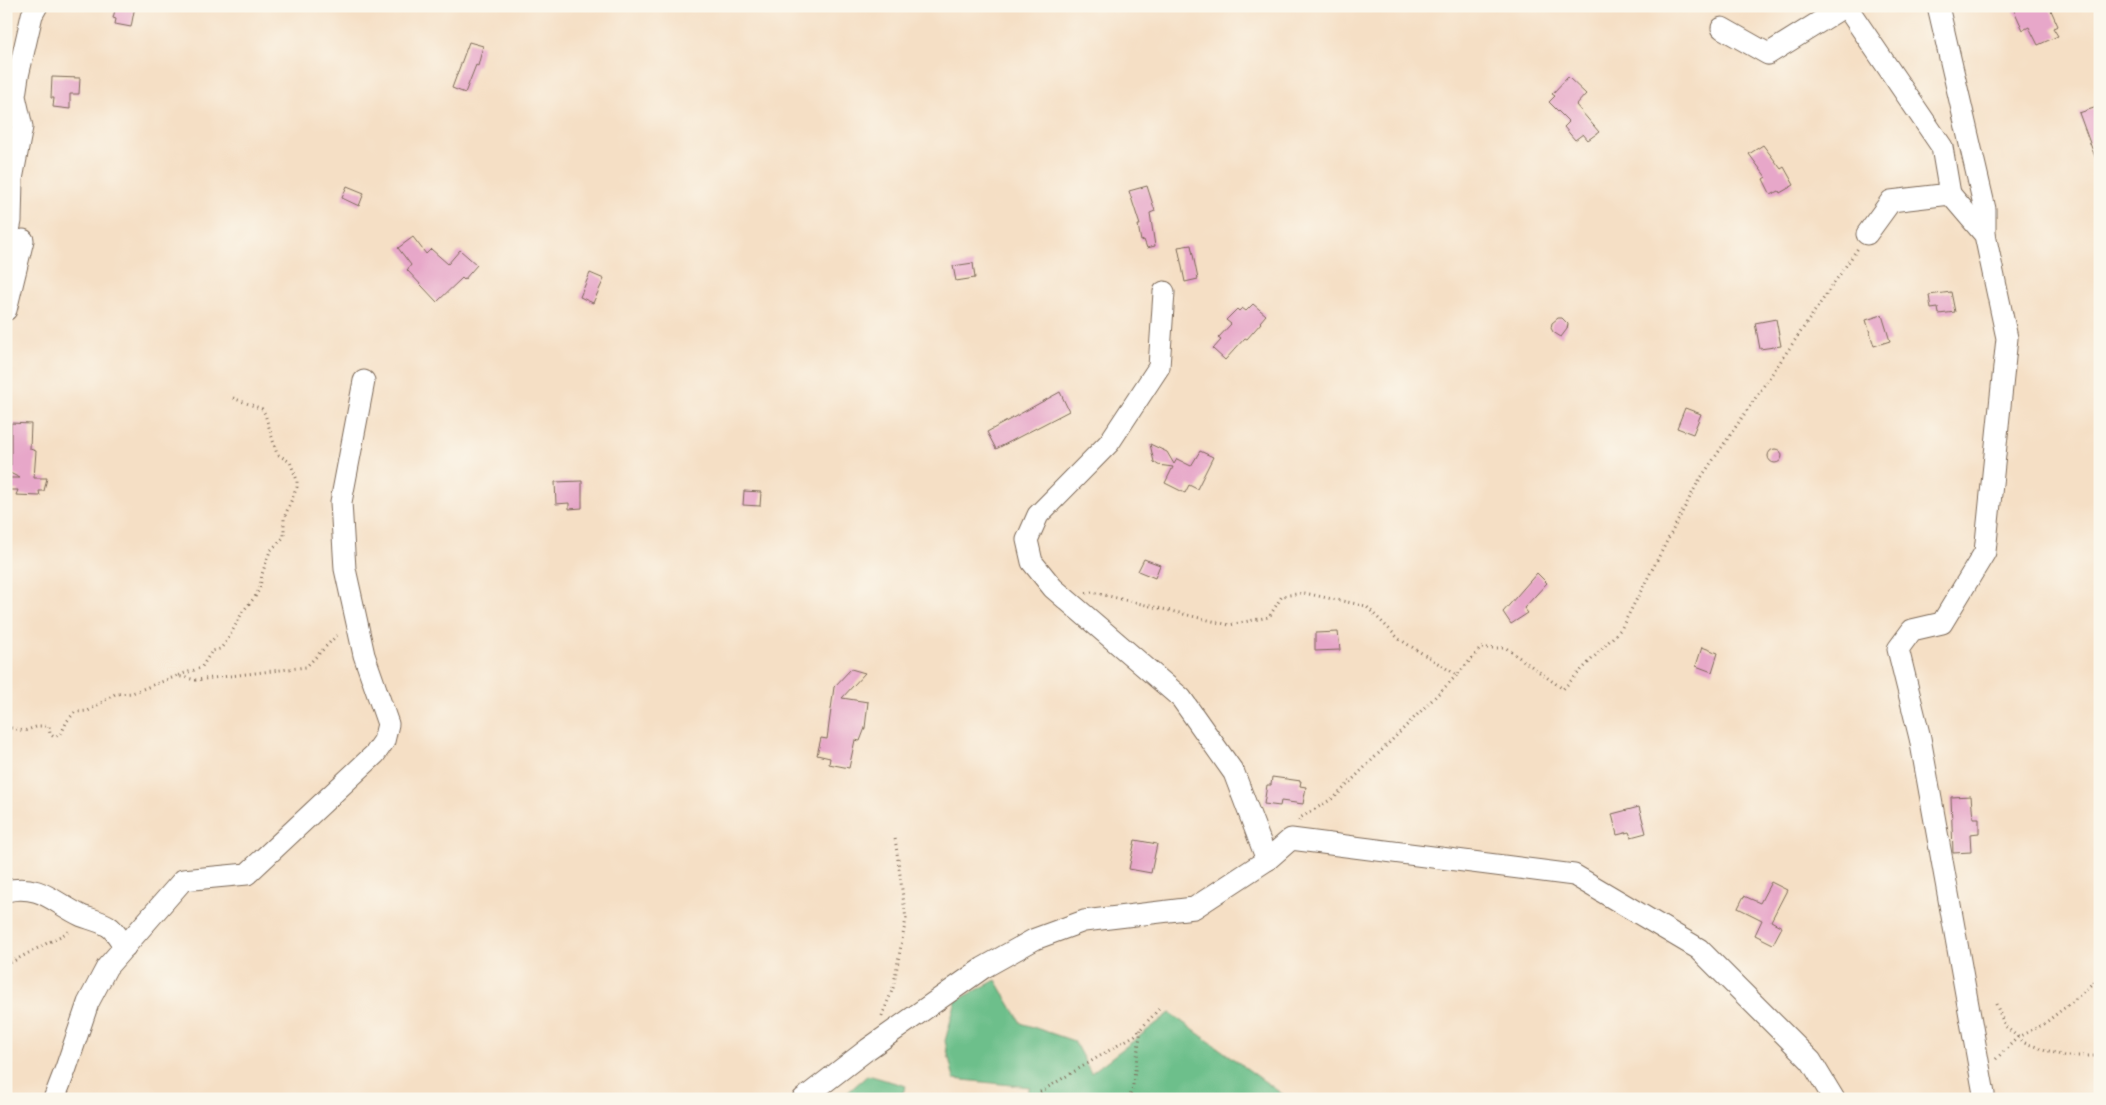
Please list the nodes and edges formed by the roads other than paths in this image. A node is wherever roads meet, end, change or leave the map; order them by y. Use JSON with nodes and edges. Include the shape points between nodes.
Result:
{"nodes":[{"id":1,"x":37,"y":6,"type":"edge"},
{"id":2,"x":1846,"y":6,"type":"edge"},
{"id":3,"x":1938,"y":6,"type":"edge"},
{"id":4,"x":1722,"y":28,"type":"dead end"},
{"id":5,"x":1950,"y":194,"type":"junction"},
{"id":6,"x":1867,"y":234,"type":"road end"},
{"id":7,"x":1985,"y":235,"type":"junction"},
{"id":8,"x":15,"y":243,"type":"edge"},
{"id":9,"x":1164,"y":292,"type":"dead end"},
{"id":10,"x":6,"y":310,"type":"edge"},
{"id":11,"x":364,"y":380,"type":"dead end"},
{"id":12,"x":1266,"y":860,"type":"junction"},
{"id":13,"x":6,"y":891,"type":"edge"},
{"id":14,"x":125,"y":947,"type":"junction"},
{"id":15,"x":54,"y":1099,"type":"edge"},
{"id":16,"x":803,"y":1099,"type":"edge"},
{"id":17,"x":1834,"y":1099,"type":"edge"},
{"id":18,"x":1981,"y":1099,"type":"edge"}],
"edges":[{"from":1,"to":8,"type":"street","via":[[32,15],[15,96],[22,127],[12,179],[11,221]]},
{"from":2,"to":4,"type":"street","via":[[1768,54]]},
{"from":2,"to":5,"type":"street","via":[[1942,147]]},
{"from":3,"to":7,"type":"street","via":[[1985,209]]},
{"from":5,"to":6,"type":"street","via":[[1891,201]]},
{"from":5,"to":7,"type":"street"},
{"from":7,"to":18,"type":"street","via":[[2007,338],[1986,552],[1942,623],[1912,630],[1898,649],[1920,738],[1984,1094]]},
{"from":8,"to":10,"type":"street"},
{"from":9,"to":12,"type":"street","via":[[1159,367],[1109,442],[1038,515],[1027,540],[1032,562],[1053,588],[1181,698],[1234,773]]},
{"from":11,"to":14,"type":"street","via":[[340,502],[345,569],[364,655],[388,724],[384,741],[375,754],[247,874],[183,880]]},
{"from":12,"to":16,"type":"street","via":[[1194,908],[1084,921],[1034,939],[983,968]]},
{"from":12,"to":17,"type":"street","via":[[1292,840],[1574,875],[1699,949],[1811,1061]]},
{"from":13,"to":14,"type":"street","via":[[22,888],[49,896],[67,908],[109,926]]},
{"from":14,"to":15,"type":"street","via":[[107,967],[88,1003]]}]}
